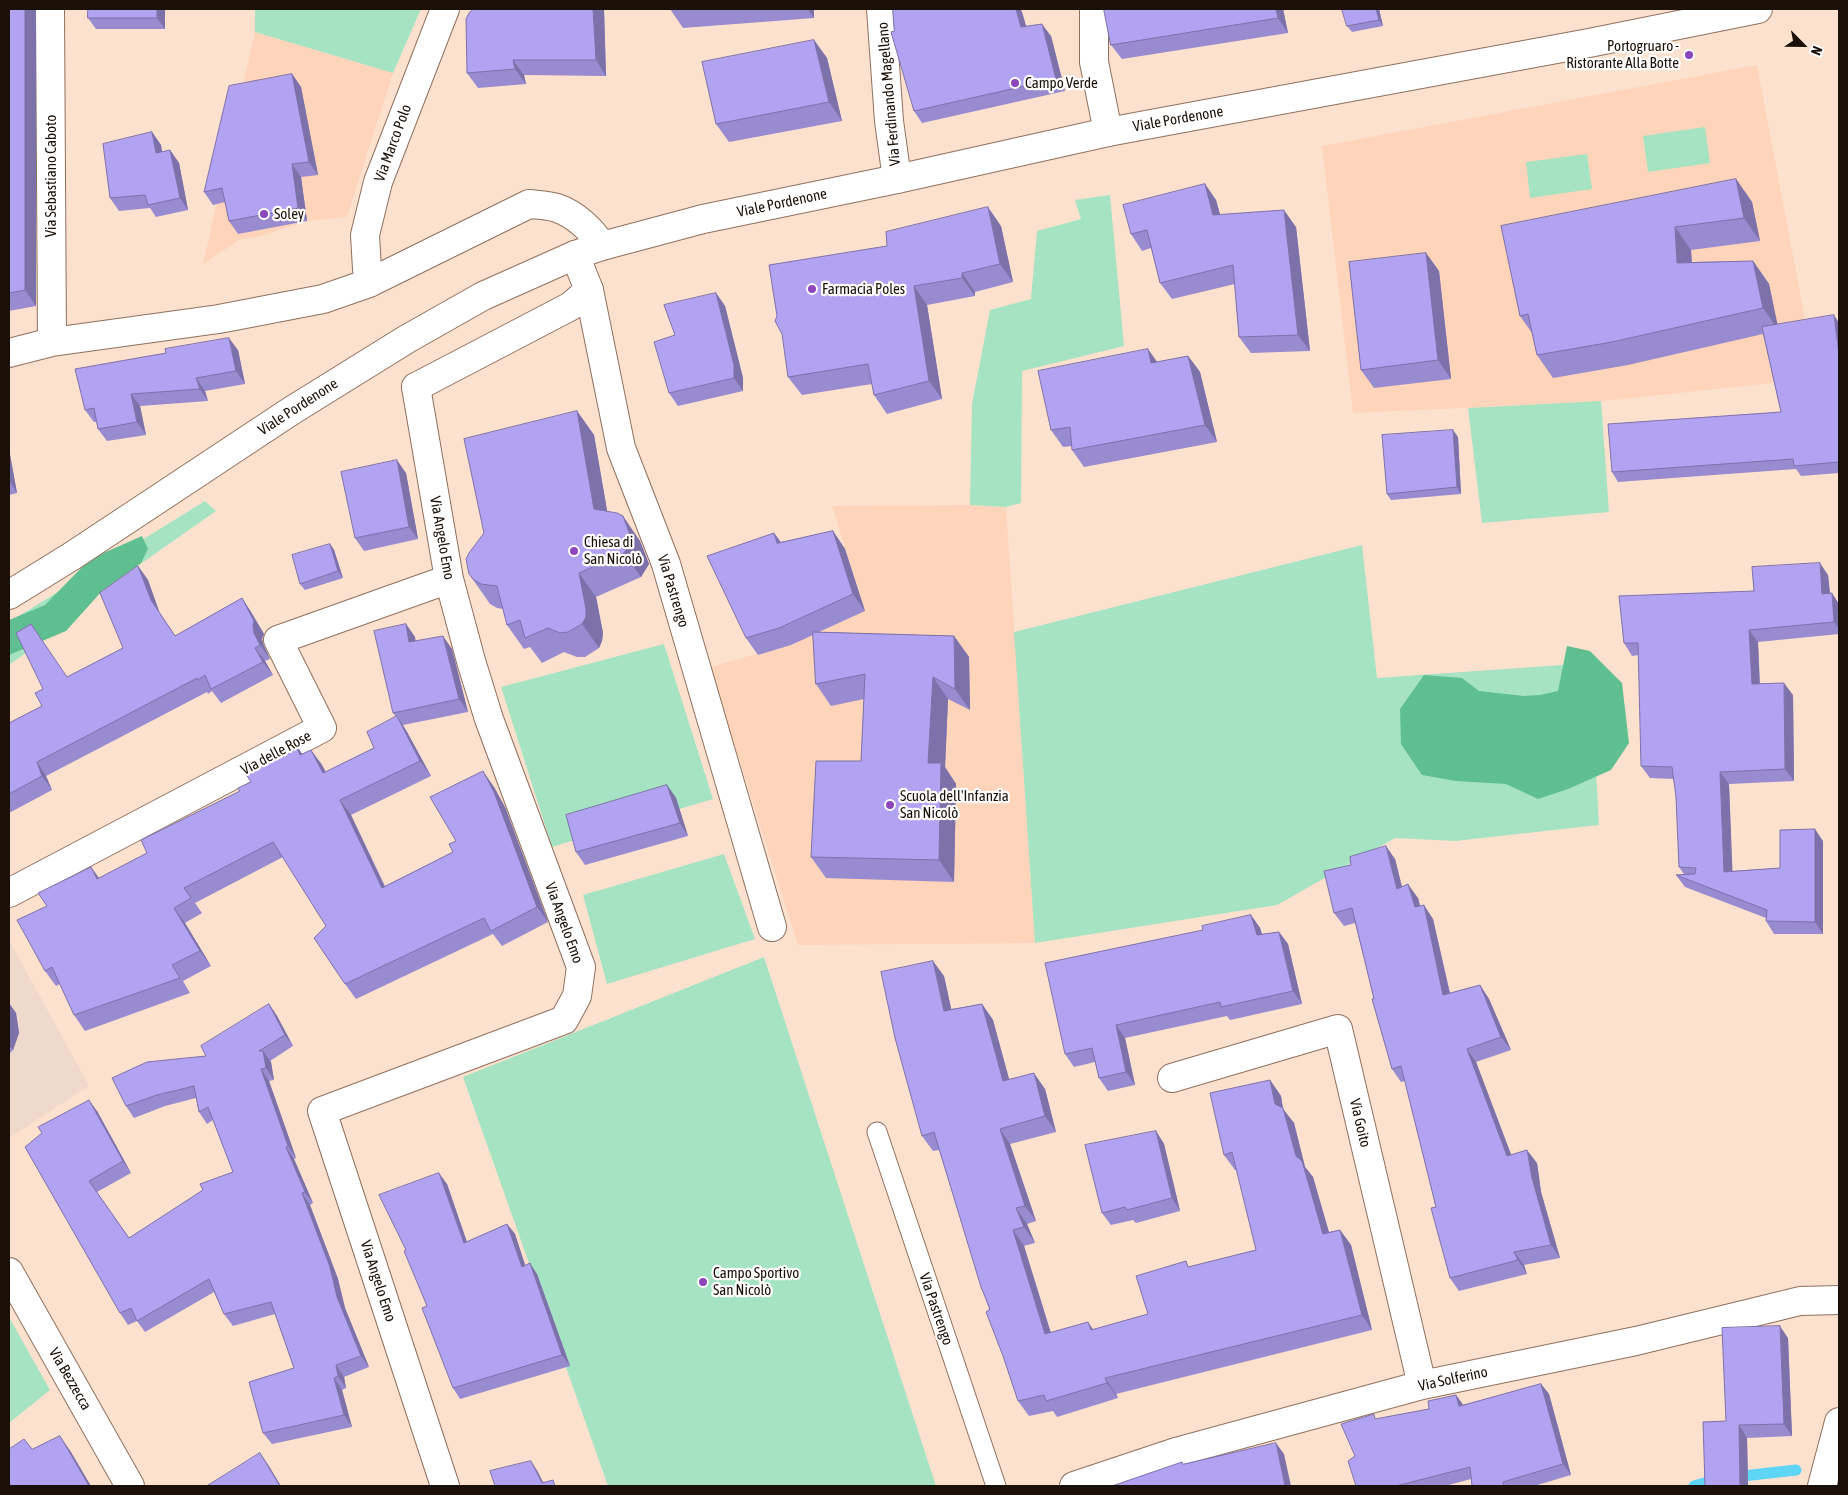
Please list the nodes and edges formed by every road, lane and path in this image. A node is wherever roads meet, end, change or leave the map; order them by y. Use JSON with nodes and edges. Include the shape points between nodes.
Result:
{"nodes":[{"id":1,"x":50,"y":9,"type":"edge"},
{"id":2,"x":445,"y":9,"type":"edge"},
{"id":3,"x":881,"y":9,"type":"edge"},
{"id":4,"x":1094,"y":9,"type":"edge"},
{"id":5,"x":1740,"y":11,"type":"edge"},
{"id":6,"x":1108,"y":132,"type":"junction"},
{"id":7,"x":896,"y":179,"type":"junction"},
{"id":8,"x":602,"y":246,"type":"junction"},
{"id":9,"x":575,"y":256,"type":"junction"},
{"id":10,"x":369,"y":283,"type":"junction"},
{"id":11,"x":589,"y":290,"type":"junction"},
{"id":12,"x":52,"y":342,"type":"junction"},
{"id":13,"x":9,"y":353,"type":"edge"},
{"id":14,"x":448,"y":579,"type":"junction"},
{"id":15,"x":9,"y":595,"type":"edge"},
{"id":16,"x":9,"y":893,"type":"edge"},
{"id":17,"x":772,"y":927,"type":"dead end"},
{"id":18,"x":1172,"y":1078,"type":"dead end"},
{"id":19,"x":877,"y":1132,"type":"dead end"},
{"id":20,"x":9,"y":1272,"type":"edge"},
{"id":21,"x":1839,"y":1300,"type":"edge"},
{"id":22,"x":1422,"y":1385,"type":"junction"},
{"id":23,"x":1839,"y":1422,"type":"edge"},
{"id":24,"x":130,"y":1486,"type":"edge"},
{"id":25,"x":445,"y":1486,"type":"edge"},
{"id":26,"x":996,"y":1486,"type":"edge"},
{"id":27,"x":1074,"y":1486,"type":"edge"},
{"id":28,"x":1822,"y":1486,"type":"edge"}],
"edges":[{"from":1,"to":12,"type":"street","name":"Via Sebastiano Caboto"},
{"from":2,"to":10,"type":"street","name":"Via Marco Polo","via":[[378,182],[365,236]]},
{"from":3,"to":7,"type":"street","name":"Via Ferdinando Magellano"},
{"from":4,"to":6,"type":"street","via":[[1094,62]]},
{"from":5,"to":6,"type":"street","name":"Viale Pordenone","via":[[1589,43]]},
{"from":6,"to":7,"type":"street","name":"Viale Pordenone"},
{"from":7,"to":8,"type":"street","name":"Viale Pordenone","via":[[703,219]]},
{"from":8,"to":9,"type":"street","name":"Viale Pordenone"},
{"from":8,"to":10,"type":"street","via":[[571,214],[556,207],[529,204]]},
{"from":9,"to":11,"type":"street","name":"Via Pastrengo"},
{"from":9,"to":15,"type":"street","name":"Viale Pordenone","via":[[483,296],[407,339]]},
{"from":10,"to":12,"type":"street","via":[[323,299],[219,319]]},
{"from":11,"to":14,"type":"street","name":"Via Angelo Emo","via":[[571,306],[416,387]]},
{"from":11,"to":17,"type":"street","name":"Via Pastrengo","via":[[621,448],[666,564]]},
{"from":12,"to":13,"type":"street"},
{"from":14,"to":16,"type":"street","name":"Via delle Rose","via":[[278,640],[322,728]]},
{"from":14,"to":25,"type":"street","name":"Via Angelo Emo","via":[[489,719],[581,968],[577,996],[564,1020],[322,1111]]},
{"from":18,"to":22,"type":"street","name":"Via Goito","via":[[1338,1029]]},
{"from":19,"to":26,"type":"lane","name":"Via Pastrengo"},
{"from":20,"to":24,"type":"street","name":"Via Bezzecca"},
{"from":21,"to":22,"type":"street","name":"Via Solferino","via":[[1800,1300],[1636,1341]]},
{"from":22,"to":27,"type":"street","name":"Via Solferino","via":[[1176,1452]]},
{"from":23,"to":28,"type":"street"}]}
